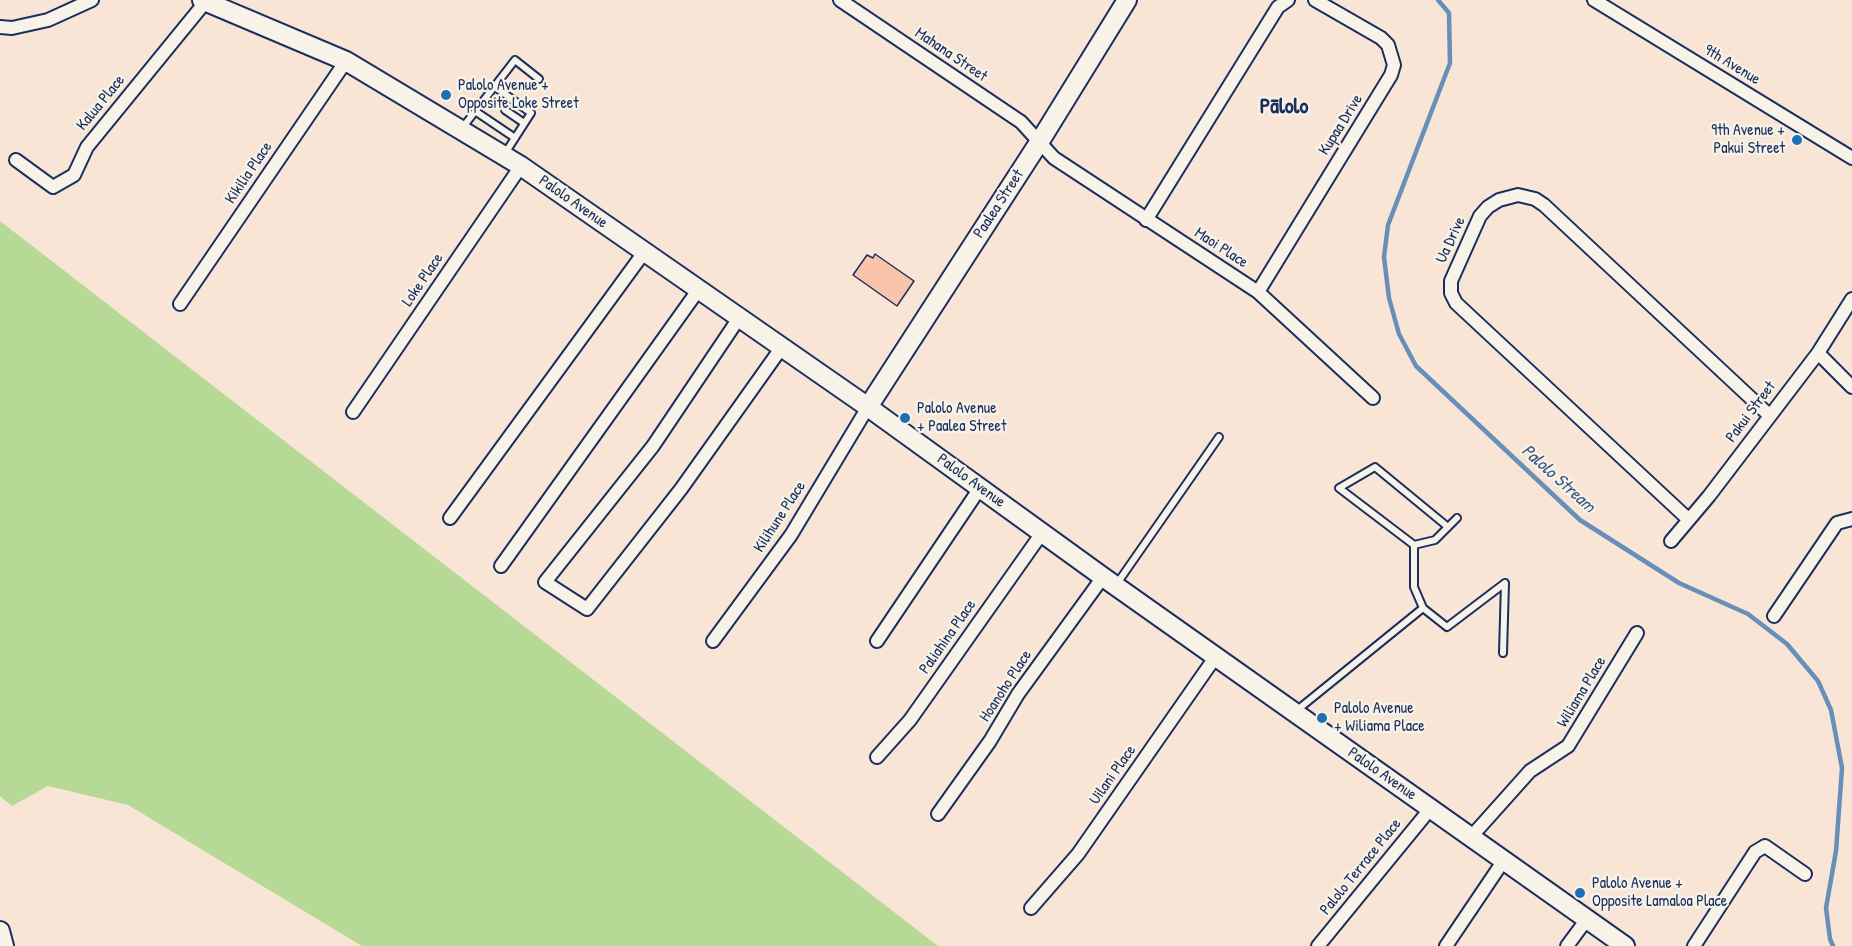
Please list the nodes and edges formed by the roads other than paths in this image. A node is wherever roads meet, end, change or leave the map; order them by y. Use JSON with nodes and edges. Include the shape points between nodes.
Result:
{"nodes":[{"id":1,"x":92,"y":0,"type":"edge"},
{"id":2,"x":205,"y":0,"type":"edge"},
{"id":3,"x":840,"y":0,"type":"edge"},
{"id":4,"x":1127,"y":0,"type":"edge"},
{"id":5,"x":1288,"y":0,"type":"edge"},
{"id":6,"x":1315,"y":0,"type":"edge"},
{"id":7,"x":1594,"y":0,"type":"edge"},
{"id":8,"x":0,"y":27,"type":"edge"},
{"id":9,"x":346,"y":61,"type":"junction"},
{"id":10,"x":539,"y":79,"type":"dead end"},
{"id":11,"x":494,"y":86,"type":"junction"},
{"id":12,"x":505,"y":110,"type":"dead end"},
{"id":13,"x":475,"y":111,"type":"junction"},
{"id":14,"x":524,"y":123,"type":"junction"},
{"id":15,"x":460,"y":129,"type":"junction"},
{"id":16,"x":515,"y":138,"type":"junction"},
{"id":17,"x":1040,"y":141,"type":"junction"},
{"id":18,"x":504,"y":156,"type":"junction"},
{"id":19,"x":1852,"y":158,"type":"edge"},
{"id":20,"x":16,"y":160,"type":"dead end"},
{"id":21,"x":521,"y":166,"type":"junction"},
{"id":22,"x":1146,"y":220,"type":"junction"},
{"id":23,"x":645,"y":251,"type":"junction"},
{"id":24,"x":699,"y":290,"type":"junction"},
{"id":25,"x":1258,"y":292,"type":"junction"},
{"id":26,"x":1852,"y":299,"type":"edge"},
{"id":27,"x":180,"y":304,"type":"dead end"},
{"id":28,"x":739,"y":318,"type":"junction"},
{"id":29,"x":782,"y":347,"type":"junction"},
{"id":30,"x":1818,"y":353,"type":"junction"},
{"id":31,"x":1852,"y":387,"type":"edge"},
{"id":32,"x":1373,"y":398,"type":"dead end"},
{"id":33,"x":868,"y":407,"type":"junction"},
{"id":34,"x":353,"y":412,"type":"dead end"},
{"id":35,"x":1769,"y":415,"type":"junction"},
{"id":36,"x":1219,"y":437,"type":"dead end"},
{"id":37,"x":980,"y":488,"type":"junction"},
{"id":38,"x":450,"y":518,"type":"dead end"},
{"id":39,"x":1457,"y":518,"type":"dead end"},
{"id":40,"x":1688,"y":519,"type":"junction"},
{"id":41,"x":1852,"y":519,"type":"edge"},
{"id":42,"x":1448,"y":527,"type":"junction"},
{"id":43,"x":1042,"y":532,"type":"junction"},
{"id":44,"x":1671,"y":542,"type":"dead end"},
{"id":45,"x":1414,"y":545,"type":"junction"},
{"id":46,"x":501,"y":566,"type":"dead end"},
{"id":47,"x":1109,"y":581,"type":"junction"},
{"id":48,"x":1423,"y":608,"type":"junction"},
{"id":49,"x":1774,"y":616,"type":"dead end"},
{"id":50,"x":1637,"y":633,"type":"dead end"},
{"id":51,"x":713,"y":641,"type":"dead end"},
{"id":52,"x":877,"y":641,"type":"dead end"},
{"id":53,"x":1503,"y":653,"type":"dead end"},
{"id":54,"x":1216,"y":656,"type":"junction"},
{"id":55,"x":1295,"y":712,"type":"junction"},
{"id":56,"x":876,"y":757,"type":"dead end"},
{"id":57,"x":1431,"y":808,"type":"junction"},
{"id":58,"x":938,"y":814,"type":"dead end"},
{"id":59,"x":1471,"y":837,"type":"junction"},
{"id":60,"x":1504,"y":860,"type":"junction"},
{"id":61,"x":1804,"y":874,"type":"dead end"},
{"id":62,"x":1031,"y":908,"type":"dead end"},
{"id":63,"x":1587,"y":919,"type":"junction"},
{"id":64,"x":0,"y":931,"type":"edge"},
{"id":65,"x":4,"y":946,"type":"edge"},
{"id":66,"x":1318,"y":946,"type":"edge"},
{"id":67,"x":1446,"y":946,"type":"edge"},
{"id":68,"x":1567,"y":946,"type":"edge"},
{"id":69,"x":1625,"y":946,"type":"edge"},
{"id":70,"x":1694,"y":946,"type":"edge"}],
"edges":[{"from":1,"to":8,"type":"street","via":[[48,20]]},
{"from":2,"to":9,"type":"street","name":"Palolo Avenue"},
{"from":2,"to":20,"type":"street","name":"Kalua Place","via":[[87,147],[74,174],[53,188]]},
{"from":3,"to":17,"type":"street","name":"Mahana Street","via":[[1021,122]]},
{"from":4,"to":17,"type":"street","name":"Paalea Street"},
{"from":5,"to":22,"type":"street","via":[[1278,7]]},
{"from":6,"to":25,"type":"street","name":"Kupaa Drive","via":[[1381,38],[1393,55],[1394,65]]},
{"from":7,"to":19,"type":"street","name":"9th Avenue"},
{"from":9,"to":15,"type":"street","name":"Palolo Avenue"},
{"from":9,"to":27,"type":"street","name":"Kikilia Place"},
{"from":10,"to":11,"type":"lane","via":[[514,60]]},
{"from":11,"to":13,"type":"lane","via":[[489,99]]},
{"from":11,"to":14,"type":"lane","via":[[531,113]]},
{"from":12,"to":14,"type":"lane"},
{"from":13,"to":15,"type":"lane"},
{"from":13,"to":16,"type":"lane"},
{"from":14,"to":16,"type":"lane"},
{"from":15,"to":18,"type":"street","name":"Palolo Avenue"},
{"from":16,"to":18,"type":"lane"},
{"from":17,"to":22,"type":"street","name":"Maoi Place","via":[[1054,158]]},
{"from":17,"to":33,"type":"street","name":"Paalea Street"},
{"from":18,"to":21,"type":"street","name":"Palolo Avenue"},
{"from":21,"to":23,"type":"street","name":"Palolo Avenue"},
{"from":21,"to":34,"type":"street","name":"Loke Place"},
{"from":22,"to":25,"type":"street","name":"Maoi Place"},
{"from":23,"to":24,"type":"street","name":"Palolo Avenue"},
{"from":23,"to":38,"type":"street"},
{"from":24,"to":28,"type":"street","name":"Palolo Avenue"},
{"from":24,"to":46,"type":"street"},
{"from":25,"to":32,"type":"street","name":"Maoi Place"},
{"from":26,"to":30,"type":"street","name":"Pakui Street"},
{"from":28,"to":29,"type":"street","name":"Palolo Avenue"},
{"from":28,"to":29,"type":"street","via":[[653,446],[545,582],[587,609],[681,489]]},
{"from":29,"to":33,"type":"street","name":"Palolo Avenue"},
{"from":30,"to":31,"type":"street"},
{"from":30,"to":35,"type":"street","name":"Pakui Street"},
{"from":33,"to":37,"type":"street","name":"Palolo Avenue"},
{"from":33,"to":51,"type":"street","name":"Kilihune Place","via":[[791,535]]},
{"from":35,"to":40,"type":"street","name":"Pakui Street"},
{"from":35,"to":40,"type":"street","name":"Ua Drive","via":[[1545,205],[1518,195],[1499,200],[1480,216],[1451,281],[1456,303]]},
{"from":36,"to":47,"type":"lane"},
{"from":37,"to":43,"type":"street","name":"Palolo Avenue"},
{"from":37,"to":52,"type":"street"},
{"from":39,"to":42,"type":"lane"},
{"from":40,"to":44,"type":"street","name":"Pakui Street"},
{"from":41,"to":49,"type":"street","via":[[1837,524]]},
{"from":42,"to":45,"type":"lane","via":[[1435,540]]},
{"from":42,"to":45,"type":"lane","via":[[1375,467],[1339,488]]},
{"from":43,"to":47,"type":"street","name":"Palolo Avenue"},
{"from":43,"to":56,"type":"street","name":"Paliahina Place","via":[[910,720]]},
{"from":45,"to":48,"type":"lane","via":[[1414,587]]},
{"from":47,"to":54,"type":"street","name":"Palolo Avenue"},
{"from":47,"to":58,"type":"street","name":"Hoanoho Place","via":[[1018,694]]},
{"from":48,"to":53,"type":"lane","via":[[1447,627],[1504,584]]},
{"from":48,"to":55,"type":"lane"},
{"from":50,"to":59,"type":"street","name":"Wiliama Place","via":[[1568,746],[1530,771]]},
{"from":54,"to":55,"type":"street","name":"Palolo Avenue"},
{"from":54,"to":62,"type":"street","name":"Uilani Place","via":[[1078,854]]},
{"from":55,"to":57,"type":"street","name":"Palolo Avenue"},
{"from":57,"to":59,"type":"street","name":"Palolo Avenue"},
{"from":57,"to":66,"type":"street","name":"Palolo Terrace Place"},
{"from":59,"to":60,"type":"street","name":"Palolo Avenue"},
{"from":60,"to":63,"type":"street","name":"Palolo Avenue"},
{"from":60,"to":67,"type":"street"},
{"from":61,"to":70,"type":"street","via":[[1765,846],[1755,852]]},
{"from":63,"to":68,"type":"street"},
{"from":63,"to":69,"type":"street","name":"Palolo Avenue"},
{"from":64,"to":65,"type":"street"}]}
